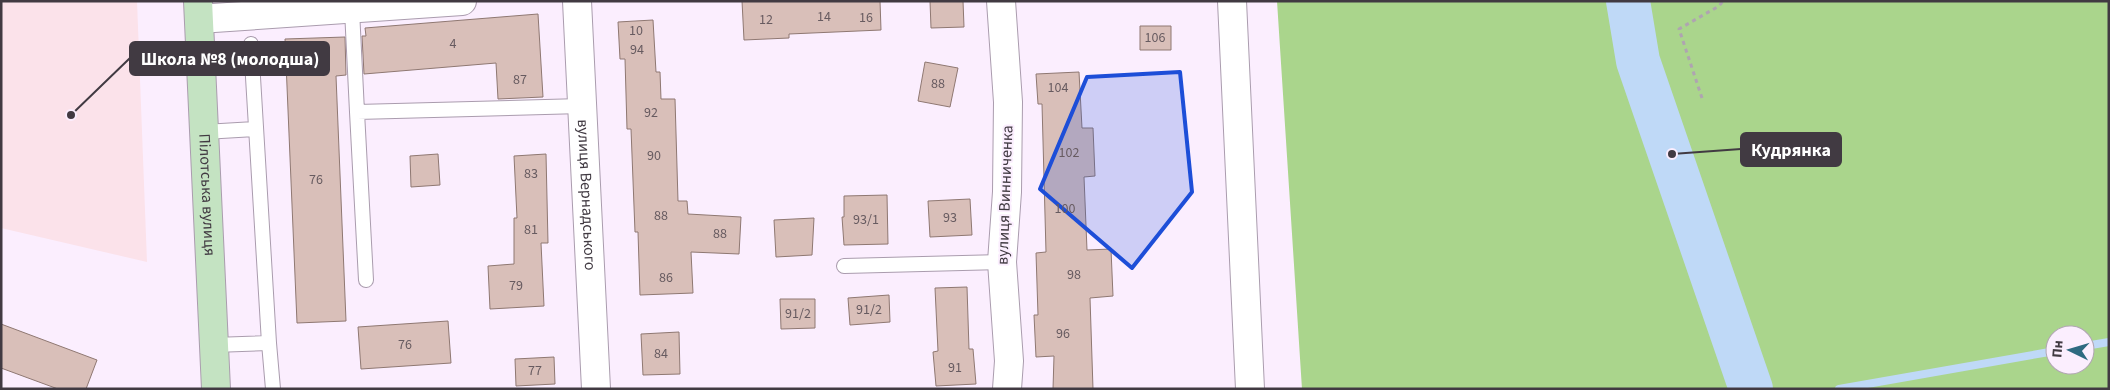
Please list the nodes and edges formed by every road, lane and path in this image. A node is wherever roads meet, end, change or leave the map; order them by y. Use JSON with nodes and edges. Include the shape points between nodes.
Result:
{"nodes":[{"id":1,"x":462,"y":1,"type":"edge"},
{"id":2,"x":577,"y":1,"type":"edge"},
{"id":3,"x":1001,"y":1,"type":"edge"},
{"id":4,"x":1232,"y":1,"type":"edge"},
{"id":5,"x":1723,"y":1,"type":"edge"},
{"id":6,"x":199,"y":10,"type":"edge"},
{"id":7,"x":352,"y":10,"type":"junction"},
{"id":8,"x":251,"y":44,"type":"dead end"},
{"id":9,"x":1702,"y":98,"type":"dead end"},
{"id":10,"x":582,"y":106,"type":"junction"},
{"id":11,"x":357,"y":112,"type":"junction"},
{"id":12,"x":255,"y":130,"type":"junction"},
{"id":13,"x":204,"y":132,"type":"junction"},
{"id":14,"x":1002,"y":262,"type":"junction"},
{"id":15,"x":844,"y":266,"type":"dead end"},
{"id":16,"x":366,"y":280,"type":"dead end"},
{"id":17,"x":269,"y":343,"type":"junction"},
{"id":18,"x":214,"y":345,"type":"junction"},
{"id":19,"x":216,"y":389,"type":"edge"},
{"id":20,"x":273,"y":389,"type":"edge"},
{"id":21,"x":596,"y":389,"type":"edge"},
{"id":22,"x":1007,"y":389,"type":"edge"},
{"id":23,"x":1250,"y":389,"type":"edge"}],
"edges":[{"from":1,"to":7,"type":"street"},
{"from":2,"to":10,"type":"street","name":"вулиця Вернадського"},
{"from":3,"to":14,"type":"street","name":"вулиця Винниченка","via":[[1008,102]]},
{"from":4,"to":23,"type":"street"},
{"from":5,"to":9,"type":"path","via":[[1679,29]]},
{"from":6,"to":7,"type":"street"},
{"from":6,"to":13,"type":"street","name":"Пілотська вулиця"},
{"from":7,"to":11,"type":"lane"},
{"from":8,"to":12,"type":"lane"},
{"from":10,"to":11,"type":"lane"},
{"from":10,"to":21,"type":"street","name":"вулиця Вернадського"},
{"from":11,"to":16,"type":"lane"},
{"from":12,"to":13,"type":"lane"},
{"from":12,"to":17,"type":"lane"},
{"from":13,"to":18,"type":"street","name":"Пілотська вулиця"},
{"from":14,"to":15,"type":"lane"},
{"from":14,"to":22,"type":"street","name":"вулиця Винниченка","via":[[1009,361]]},
{"from":17,"to":18,"type":"lane"},
{"from":17,"to":20,"type":"lane"},
{"from":18,"to":19,"type":"street","name":"Пілотська вулиця"}]}
